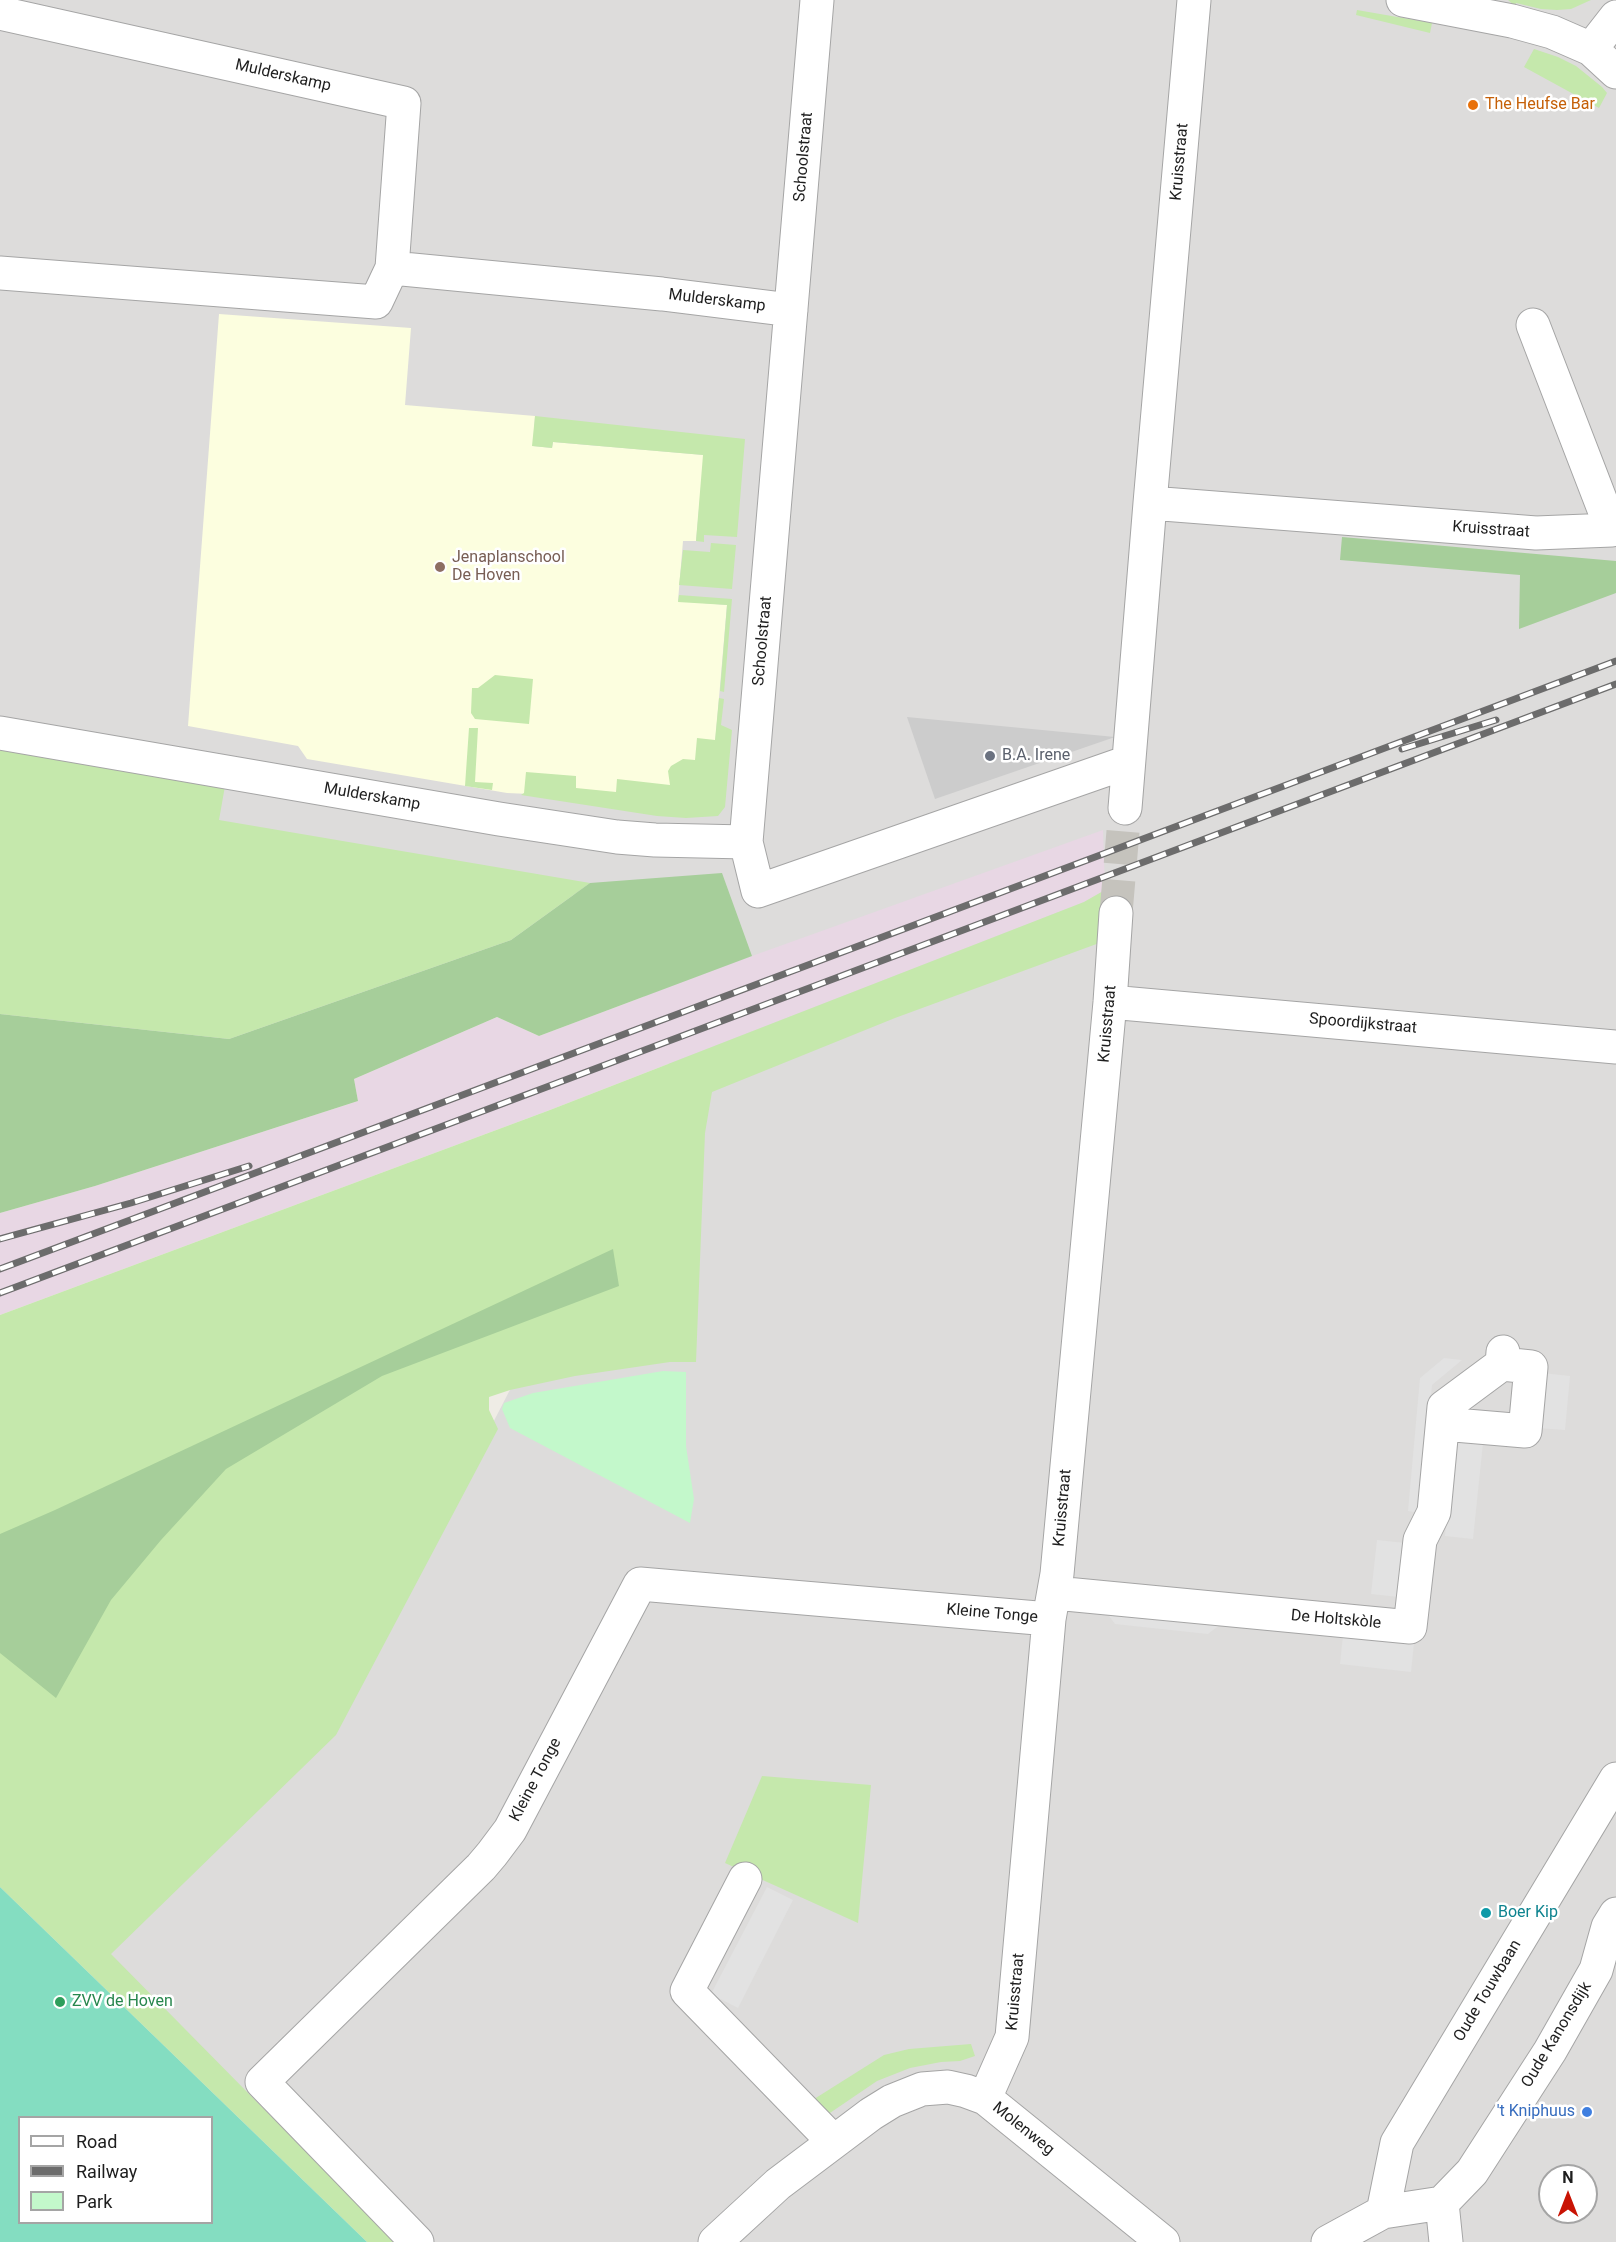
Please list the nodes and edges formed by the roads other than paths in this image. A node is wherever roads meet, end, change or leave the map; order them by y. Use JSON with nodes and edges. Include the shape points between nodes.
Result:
{"nodes":[{"id":1,"x":817,"y":0,"type":"edge"},
{"id":2,"x":1194,"y":0,"type":"edge"},
{"id":3,"x":1403,"y":0,"type":"edge"},
{"id":4,"x":0,"y":13,"type":"edge"},
{"id":5,"x":1616,"y":17,"type":"edge"},
{"id":6,"x":1591,"y":49,"type":"junction"},
{"id":7,"x":1616,"y":72,"type":"edge"},
{"id":8,"x":392,"y":268,"type":"junction"},
{"id":9,"x":0,"y":273,"type":"edge"},
{"id":10,"x":791,"y":310,"type":"junction"},
{"id":11,"x":1533,"y":325,"type":"dead end"},
{"id":12,"x":1150,"y":503,"type":"junction"},
{"id":13,"x":0,"y":733,"type":"edge"},
{"id":14,"x":1128,"y":762,"type":"junction"},
{"id":15,"x":1125,"y":808,"type":"tunnel mouth"},
{"id":16,"x":746,"y":842,"type":"junction"},
{"id":17,"x":1116,"y":913,"type":"tunnel mouth"},
{"id":18,"x":1110,"y":1002,"type":"junction"},
{"id":19,"x":1616,"y":1047,"type":"edge"},
{"id":20,"x":1443,"y":1424,"type":"junction"},
{"id":21,"x":1052,"y":1606,"type":"junction"},
{"id":22,"x":1616,"y":1779,"type":"edge"},
{"id":23,"x":745,"y":1879,"type":"dead end"},
{"id":24,"x":1616,"y":1914,"type":"edge"},
{"id":25,"x":985,"y":2098,"type":"junction"},
{"id":26,"x":833,"y":2141,"type":"junction"},
{"id":27,"x":1442,"y":2203,"type":"junction"},
{"id":28,"x":1383,"y":2212,"type":"junction"},
{"id":29,"x":417,"y":2242,"type":"edge"},
{"id":30,"x":715,"y":2242,"type":"edge"},
{"id":31,"x":1163,"y":2242,"type":"edge"},
{"id":32,"x":1328,"y":2242,"type":"edge"},
{"id":33,"x":1446,"y":2242,"type":"edge"}],
"edges":[{"from":1,"to":10,"type":"street","name":"Schoolstraat"},
{"from":2,"to":12,"type":"street","name":"Kruisstraat"},
{"from":3,"to":6,"type":"street","via":[[1512,21]]},
{"from":4,"to":8,"type":"street","name":"Mulderskamp","via":[[404,103]]},
{"from":5,"to":6,"type":"street"},
{"from":6,"to":7,"type":"street"},
{"from":8,"to":9,"type":"street","name":"Mulderskamp","via":[[376,302]]},
{"from":8,"to":10,"type":"street","name":"Mulderskamp"},
{"from":10,"to":16,"type":"street","name":"Schoolstraat"},
{"from":11,"to":12,"type":"street","name":"Kruisstraat","via":[[1612,530],[1536,533]]},
{"from":12,"to":14,"type":"street","name":"Kruisstraat"},
{"from":13,"to":16,"type":"street","name":"Mulderskamp","via":[[617,837]]},
{"from":14,"to":15,"type":"street","name":"Kruisstraat"},
{"from":14,"to":16,"type":"street","name":"Schoolstraat","via":[[758,891]]},
{"from":17,"to":18,"type":"street","name":"Kruisstraat"},
{"from":18,"to":19,"type":"street","name":"Spoordijkstraat"},
{"from":18,"to":21,"type":"street","name":"Kruisstraat"},
{"from":20,"to":20,"type":"street","name":"De Holtskòle","via":[[1444,1407],[1502,1358],[1531,1367],[1526,1431]]},
{"from":20,"to":21,"type":"street","name":"De Holtskòle","via":[[1434,1512],[1419,1540],[1410,1627]]},
{"from":21,"to":25,"type":"street","name":"Kruisstraat","via":[[1012,2037]]},
{"from":21,"to":29,"type":"street","name":"Kleine Tonge","via":[[640,1584],[510,1830],[492,1854],[262,2082]]},
{"from":22,"to":28,"type":"street","name":"Oude Touwbaan","via":[[1397,2143]]},
{"from":23,"to":26,"type":"street","via":[[687,1991]]},
{"from":24,"to":27,"type":"street","name":"Oude Kanonsdijk","via":[[1608,1927],[1596,1970],[1550,2051],[1472,2172]]},
{"from":25,"to":26,"type":"street","name":"Molenweg","via":[[948,2088],[922,2089],[892,2101]]},
{"from":25,"to":31,"type":"street","name":"Molenweg"},
{"from":26,"to":30,"type":"street","name":"Molenweg","via":[[778,2184]]},
{"from":27,"to":28,"type":"street"},
{"from":27,"to":33,"type":"street"},
{"from":28,"to":32,"type":"street"}]}
